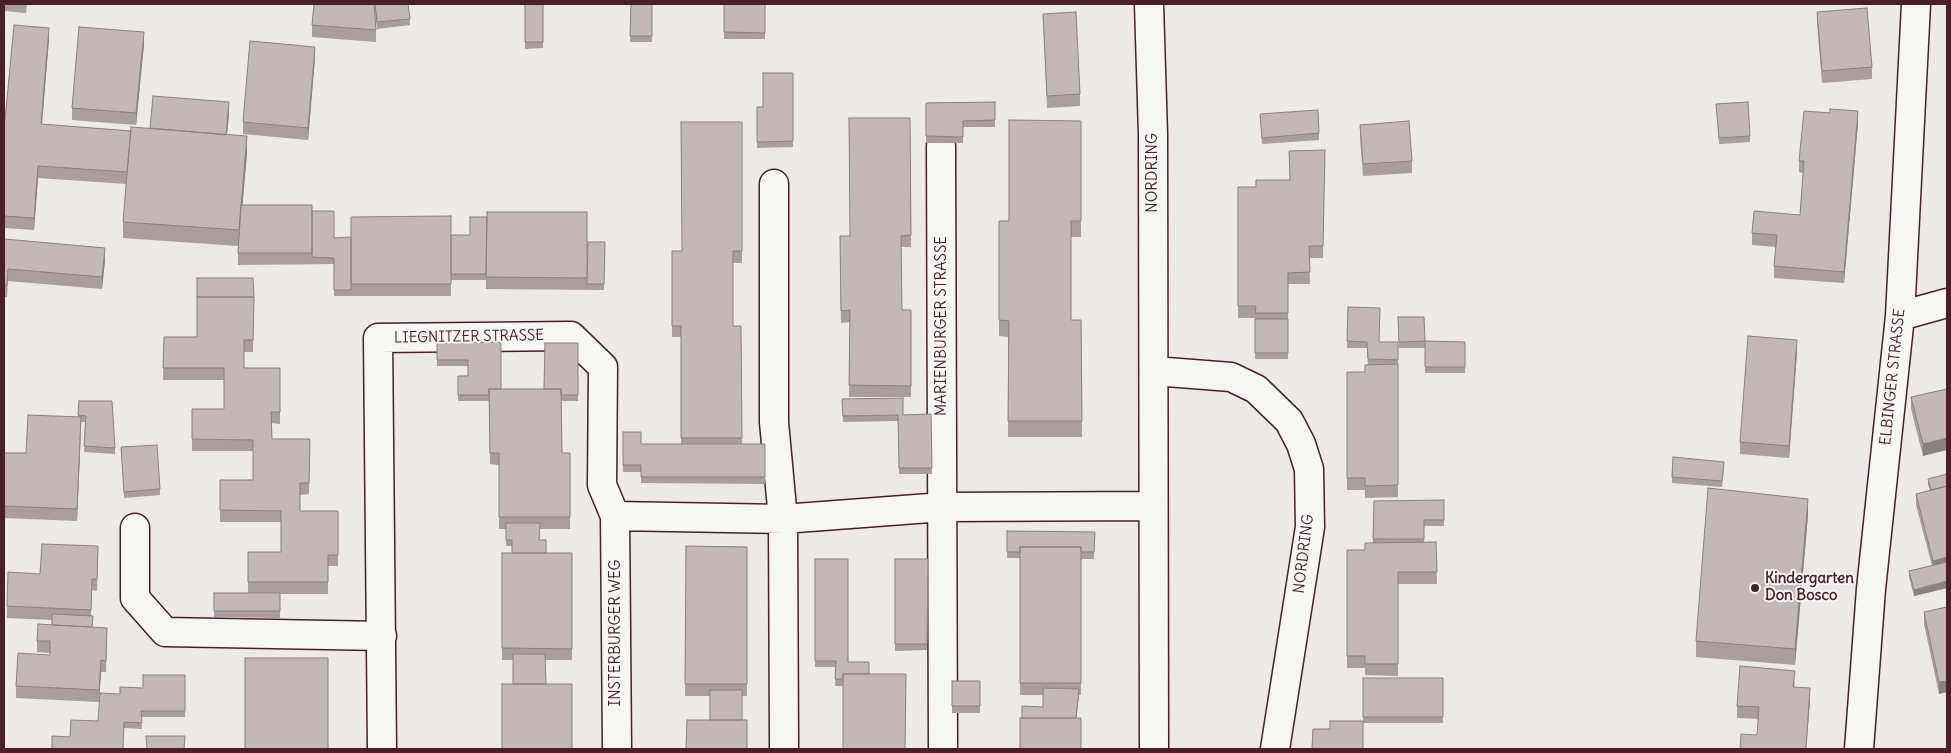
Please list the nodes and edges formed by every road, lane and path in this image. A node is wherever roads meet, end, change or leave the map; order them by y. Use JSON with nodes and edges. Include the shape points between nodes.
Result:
{"nodes":[{"id":1,"x":1149,"y":4,"type":"edge"},
{"id":2,"x":1916,"y":4,"type":"edge"},
{"id":3,"x":941,"y":146,"type":"edge"},
{"id":4,"x":774,"y":184,"type":"dead end"},
{"id":5,"x":1947,"y":303,"type":"edge"},
{"id":6,"x":1900,"y":316,"type":"junction"},
{"id":7,"x":1154,"y":372,"type":"junction"},
{"id":8,"x":943,"y":506,"type":"junction"},
{"id":9,"x":1153,"y":506,"type":"junction"},
{"id":10,"x":616,"y":516,"type":"junction"},
{"id":11,"x":783,"y":519,"type":"junction"},
{"id":12,"x":135,"y":528,"type":"dead end"},
{"id":13,"x":382,"y":636,"type":"junction"},
{"id":14,"x":382,"y":749,"type":"edge"},
{"id":15,"x":617,"y":749,"type":"edge"},
{"id":16,"x":784,"y":749,"type":"edge"},
{"id":17,"x":943,"y":749,"type":"edge"},
{"id":18,"x":1154,"y":749,"type":"edge"},
{"id":19,"x":1275,"y":749,"type":"edge"},
{"id":20,"x":1859,"y":749,"type":"edge"}],
"edges":[{"from":1,"to":7,"type":"street","name":"NORDRING"},
{"from":2,"to":6,"type":"street","name":"ELBINGER STRASSE"},
{"from":3,"to":8,"type":"street","name":"MARIENBURGER STRASSE"},
{"from":4,"to":11,"type":"street","via":[[774,422]]},
{"from":5,"to":6,"type":"street"},
{"from":6,"to":20,"type":"street","name":"ELBINGER STRASSE","via":[[1871,589]]},
{"from":7,"to":9,"type":"street","name":"NORDRING"},
{"from":7,"to":19,"type":"street","name":"NORDRING","via":[[1230,377],[1256,389],[1288,421],[1301,444],[1309,469],[1310,528]]},
{"from":8,"to":9,"type":"street"},
{"from":8,"to":11,"type":"street"},
{"from":8,"to":17,"type":"street","name":"MARIENBURGER STRASSE"},
{"from":9,"to":18,"type":"street","name":"NORDRING"},
{"from":10,"to":11,"type":"street"},
{"from":10,"to":13,"type":"street","name":"LIEGNITZER STRASSE","via":[[602,485],[603,367],[571,336],[378,338]]},
{"from":10,"to":15,"type":"street","name":"INSTERBURGER WEG"},
{"from":11,"to":16,"type":"street"},
{"from":12,"to":13,"type":"street","via":[[135,598],[165,632]]},
{"from":13,"to":14,"type":"street","name":"LIEGNITZER STRASSE"}]}
